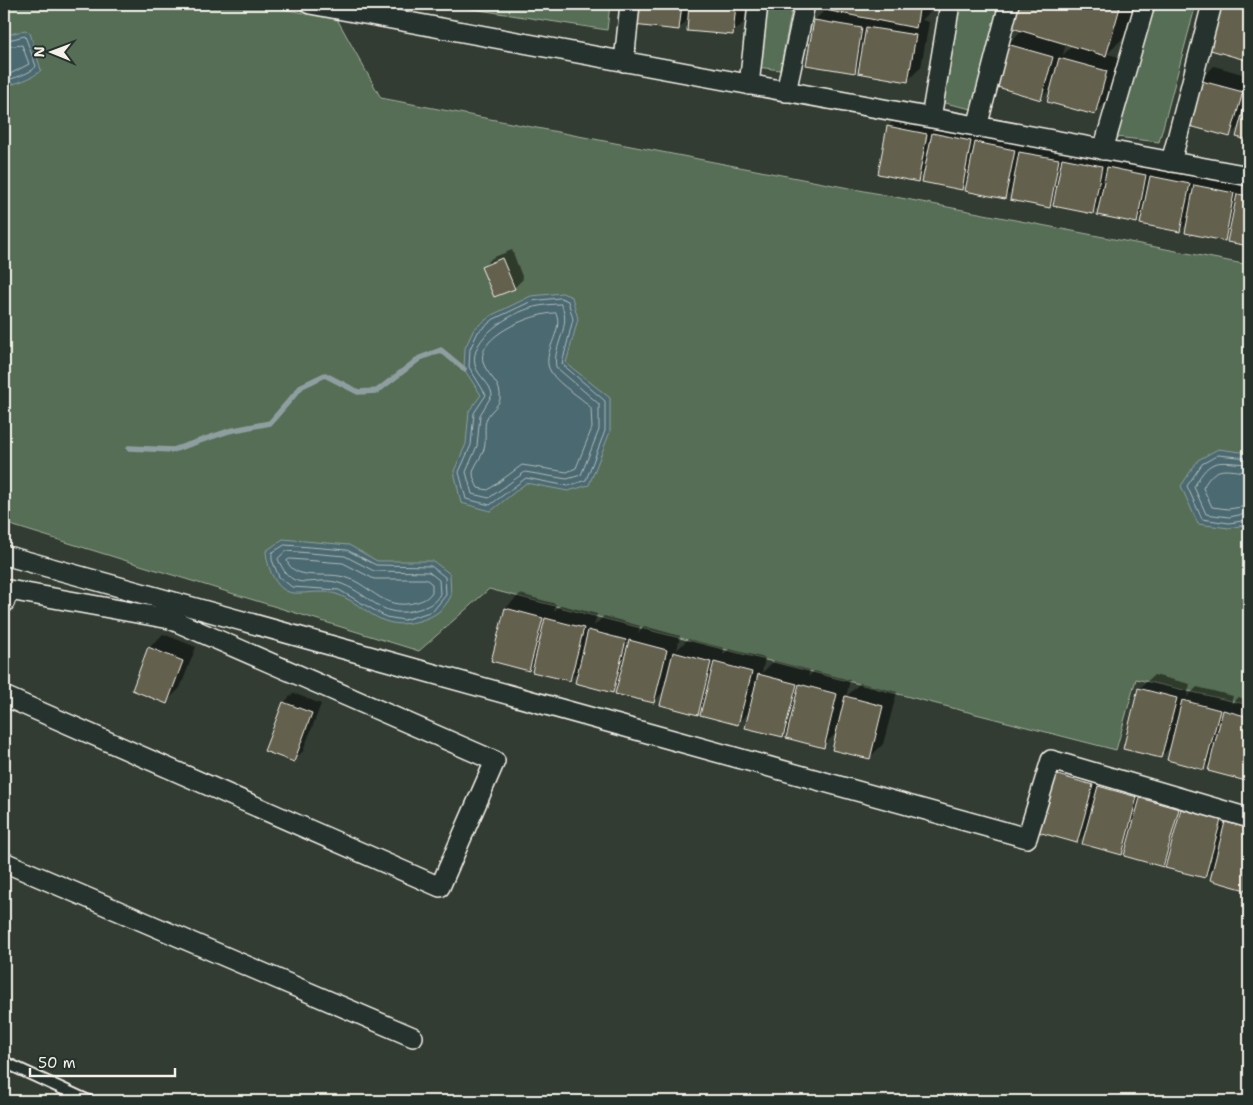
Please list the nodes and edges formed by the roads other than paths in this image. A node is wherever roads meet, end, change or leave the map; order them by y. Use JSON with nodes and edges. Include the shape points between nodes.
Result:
{"nodes":[{"id":1,"x":310,"y":4,"type":"edge"},
{"id":2,"x":630,"y":4,"type":"edge"},
{"id":3,"x":758,"y":4,"type":"edge"},
{"id":4,"x":804,"y":4,"type":"edge"},
{"id":5,"x":950,"y":4,"type":"edge"},
{"id":6,"x":1010,"y":4,"type":"edge"},
{"id":7,"x":1145,"y":4,"type":"edge"},
{"id":8,"x":1212,"y":4,"type":"edge"},
{"id":9,"x":624,"y":62,"type":"junction"},
{"id":10,"x":749,"y":85,"type":"junction"},
{"id":11,"x":786,"y":92,"type":"junction"},
{"id":12,"x":931,"y":118,"type":"junction"},
{"id":13,"x":977,"y":126,"type":"junction"},
{"id":14,"x":1103,"y":150,"type":"junction"},
{"id":15,"x":1171,"y":162,"type":"junction"},
{"id":16,"x":1249,"y":176,"type":"edge"},
{"id":17,"x":4,"y":555,"type":"edge"},
{"id":18,"x":4,"y":603,"type":"edge"},
{"id":19,"x":4,"y":696,"type":"edge"},
{"id":20,"x":1249,"y":818,"type":"edge"},
{"id":21,"x":4,"y":862,"type":"edge"},
{"id":22,"x":414,"y":1037,"type":"dead end"},
{"id":23,"x":4,"y":1062,"type":"edge"},
{"id":24,"x":90,"y":1101,"type":"edge"}],
"edges":[{"from":1,"to":9,"type":"street"},
{"from":2,"to":9,"type":"street"},
{"from":3,"to":10,"type":"street"},
{"from":4,"to":11,"type":"street"},
{"from":5,"to":12,"type":"street"},
{"from":6,"to":13,"type":"street"},
{"from":7,"to":14,"type":"street"},
{"from":8,"to":15,"type":"street"},
{"from":9,"to":10,"type":"street"},
{"from":10,"to":11,"type":"street"},
{"from":11,"to":12,"type":"street"},
{"from":12,"to":13,"type":"street"},
{"from":13,"to":14,"type":"street"},
{"from":14,"to":15,"type":"street"},
{"from":15,"to":16,"type":"street"},
{"from":17,"to":20,"type":"street","via":[[1027,838],[1051,760]]},
{"from":18,"to":19,"type":"street","via":[[9,590],[170,619],[495,761],[440,887]]},
{"from":21,"to":22,"type":"street"},
{"from":23,"to":24,"type":"lane"}]}
